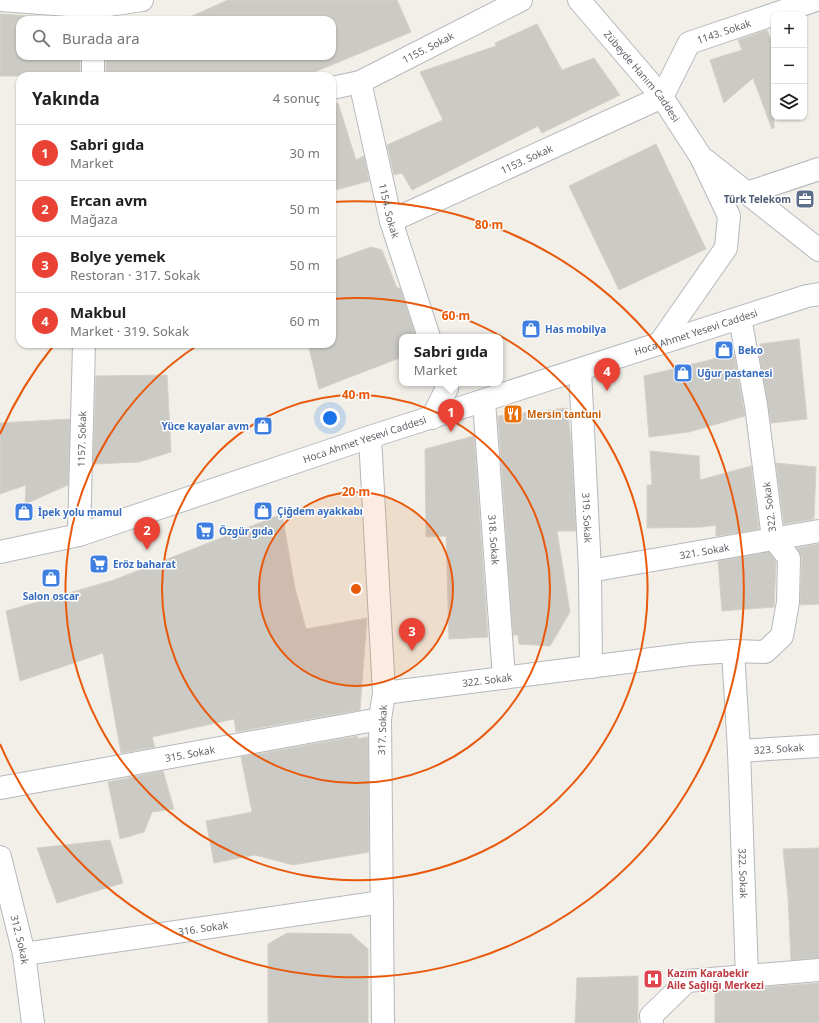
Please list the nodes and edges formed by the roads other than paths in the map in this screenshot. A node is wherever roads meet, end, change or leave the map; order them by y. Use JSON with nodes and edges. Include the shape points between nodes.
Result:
{"nodes":[{"id":1,"x":0,"y":0,"type":"edge"},
{"id":2,"x":142,"y":0,"type":"edge"},
{"id":3,"x":521,"y":0,"type":"edge"},
{"id":4,"x":579,"y":0,"type":"edge"},
{"id":5,"x":816,"y":0,"type":"edge"},
{"id":6,"x":95,"y":9,"type":"edge"},
{"id":7,"x":93,"y":60,"type":"edge"},
{"id":8,"x":93,"y":72,"type":"edge"},
{"id":9,"x":360,"y":82,"type":"junction"},
{"id":10,"x":336,"y":87,"type":"edge"},
{"id":11,"x":662,"y":97,"type":"junction"},
{"id":12,"x":701,"y":157,"type":"junction"},
{"id":13,"x":819,"y":169,"type":"edge"},
{"id":14,"x":747,"y":193,"type":"junction"},
{"id":15,"x":391,"y":221,"type":"junction"},
{"id":16,"x":819,"y":250,"type":"edge"},
{"id":17,"x":819,"y":294,"type":"edge"},
{"id":18,"x":740,"y":318,"type":"junction"},
{"id":19,"x":428,"y":334,"type":"edge"},
{"id":20,"x":659,"y":344,"type":"junction"},
{"id":21,"x":84,"y":348,"type":"edge"},
{"id":22,"x":580,"y":370,"type":"junction"},
{"id":23,"x":446,"y":386,"type":"edge"},
{"id":24,"x":484,"y":401,"type":"junction"},
{"id":25,"x":432,"y":418,"type":"junction"},
{"id":26,"x":370,"y":438,"type":"junction"},
{"id":27,"x":819,"y":531,"type":"edge"},
{"id":28,"x":79,"y":535,"type":"junction"},
{"id":29,"x":773,"y":538,"type":"junction"},
{"id":30,"x":0,"y":552,"type":"edge"},
{"id":31,"x":590,"y":571,"type":"junction"},
{"id":32,"x":734,"y":651,"type":"junction"},
{"id":33,"x":591,"y":667,"type":"junction"},
{"id":34,"x":504,"y":678,"type":"junction"},
{"id":35,"x":384,"y":693,"type":"junction"},
{"id":36,"x":380,"y":719,"type":"junction"},
{"id":37,"x":819,"y":746,"type":"edge"},
{"id":38,"x":739,"y":751,"type":"junction"},
{"id":39,"x":0,"y":788,"type":"edge"},
{"id":40,"x":0,"y":857,"type":"edge"},
{"id":41,"x":382,"y":902,"type":"junction"},
{"id":42,"x":24,"y":954,"type":"junction"},
{"id":43,"x":819,"y":970,"type":"edge"},
{"id":44,"x":746,"y":976,"type":"junction"},
{"id":45,"x":33,"y":1023,"type":"edge"},
{"id":46,"x":383,"y":1023,"type":"edge"},
{"id":47,"x":652,"y":1023,"type":"edge"}],
"edges":[{"from":1,"to":6,"type":"street"},
{"from":2,"to":6,"type":"street"},
{"from":3,"to":9,"type":"street","name":"1155. Sokak"},
{"from":4,"to":11,"type":"street","name":"Zübeyde Hanım Caddesi"},
{"from":5,"to":11,"type":"street","name":"1143. Sokak","via":[[689,43]]},
{"from":7,"to":8,"type":"street"},
{"from":9,"to":10,"type":"street","name":"1155. Sokak"},
{"from":9,"to":15,"type":"street","name":"1154. Sokak"},
{"from":11,"to":12,"type":"street","name":"Zübeyde Hanım Caddesi"},
{"from":11,"to":15,"type":"street","name":"1153. Sokak"},
{"from":12,"to":14,"type":"street","name":"Zübeyde Hanım Caddesi"},
{"from":12,"to":20,"type":"street","name":"Zübeyde Hanım Caddesi","via":[[729,216],[726,248]]},
{"from":13,"to":14,"type":"street"},
{"from":14,"to":16,"type":"street","name":"Zübeyde Hanım Caddesi"},
{"from":15,"to":19,"type":"street","name":"1154. Sokak"},
{"from":17,"to":18,"type":"street","name":"Hoca Ahmet Yesevi Caddesi"},
{"from":18,"to":20,"type":"street","name":"Hoca Ahmet Yesevi Caddesi"},
{"from":18,"to":29,"type":"street","name":"322. Sokak","via":[[756,405]]},
{"from":20,"to":22,"type":"street","name":"Hoca Ahmet Yesevi Caddesi"},
{"from":21,"to":28,"type":"street","name":"1157. Sokak"},
{"from":22,"to":24,"type":"street","name":"Hoca Ahmet Yesevi Caddesi"},
{"from":22,"to":31,"type":"street","name":"319. Sokak"},
{"from":23,"to":25,"type":"street"},
{"from":24,"to":25,"type":"street","name":"Hoca Ahmet Yesevi Caddesi"},
{"from":24,"to":34,"type":"street","name":"318. Sokak"},
{"from":25,"to":26,"type":"street","name":"Hoca Ahmet Yesevi Caddesi"},
{"from":26,"to":28,"type":"street","name":"Hoca Ahmet Yesevi Caddesi"},
{"from":26,"to":35,"type":"street","name":"317. Sokak"},
{"from":27,"to":29,"type":"street","name":"321. Sokak"},
{"from":28,"to":30,"type":"street","name":"Hoca Ahmet Yesevi Caddesi"},
{"from":29,"to":31,"type":"street","name":"321. Sokak"},
{"from":29,"to":32,"type":"street","name":"322. Sokak","via":[[789,558],[788,602],[782,636],[764,652]]},
{"from":31,"to":33,"type":"street","name":"319. Sokak"},
{"from":32,"to":33,"type":"street","name":"322. Sokak"},
{"from":32,"to":38,"type":"street","name":"322. Sokak"},
{"from":33,"to":34,"type":"street","name":"322. Sokak"},
{"from":34,"to":35,"type":"street","name":"322. Sokak"},
{"from":35,"to":36,"type":"street","name":"317. Sokak"},
{"from":36,"to":39,"type":"street","name":"315. Sokak"},
{"from":36,"to":41,"type":"street","name":"317. Sokak"},
{"from":37,"to":38,"type":"street","name":"323. Sokak"},
{"from":38,"to":44,"type":"street","name":"322. Sokak"},
{"from":40,"to":42,"type":"street","name":"312. Sokak"},
{"from":41,"to":42,"type":"street","name":"316. Sokak"},
{"from":41,"to":46,"type":"street","name":"317. Sokak"},
{"from":42,"to":45,"type":"street","name":"312. Sokak"},
{"from":43,"to":44,"type":"street"},
{"from":44,"to":47,"type":"street","via":[[686,981],[651,1016]]}]}
